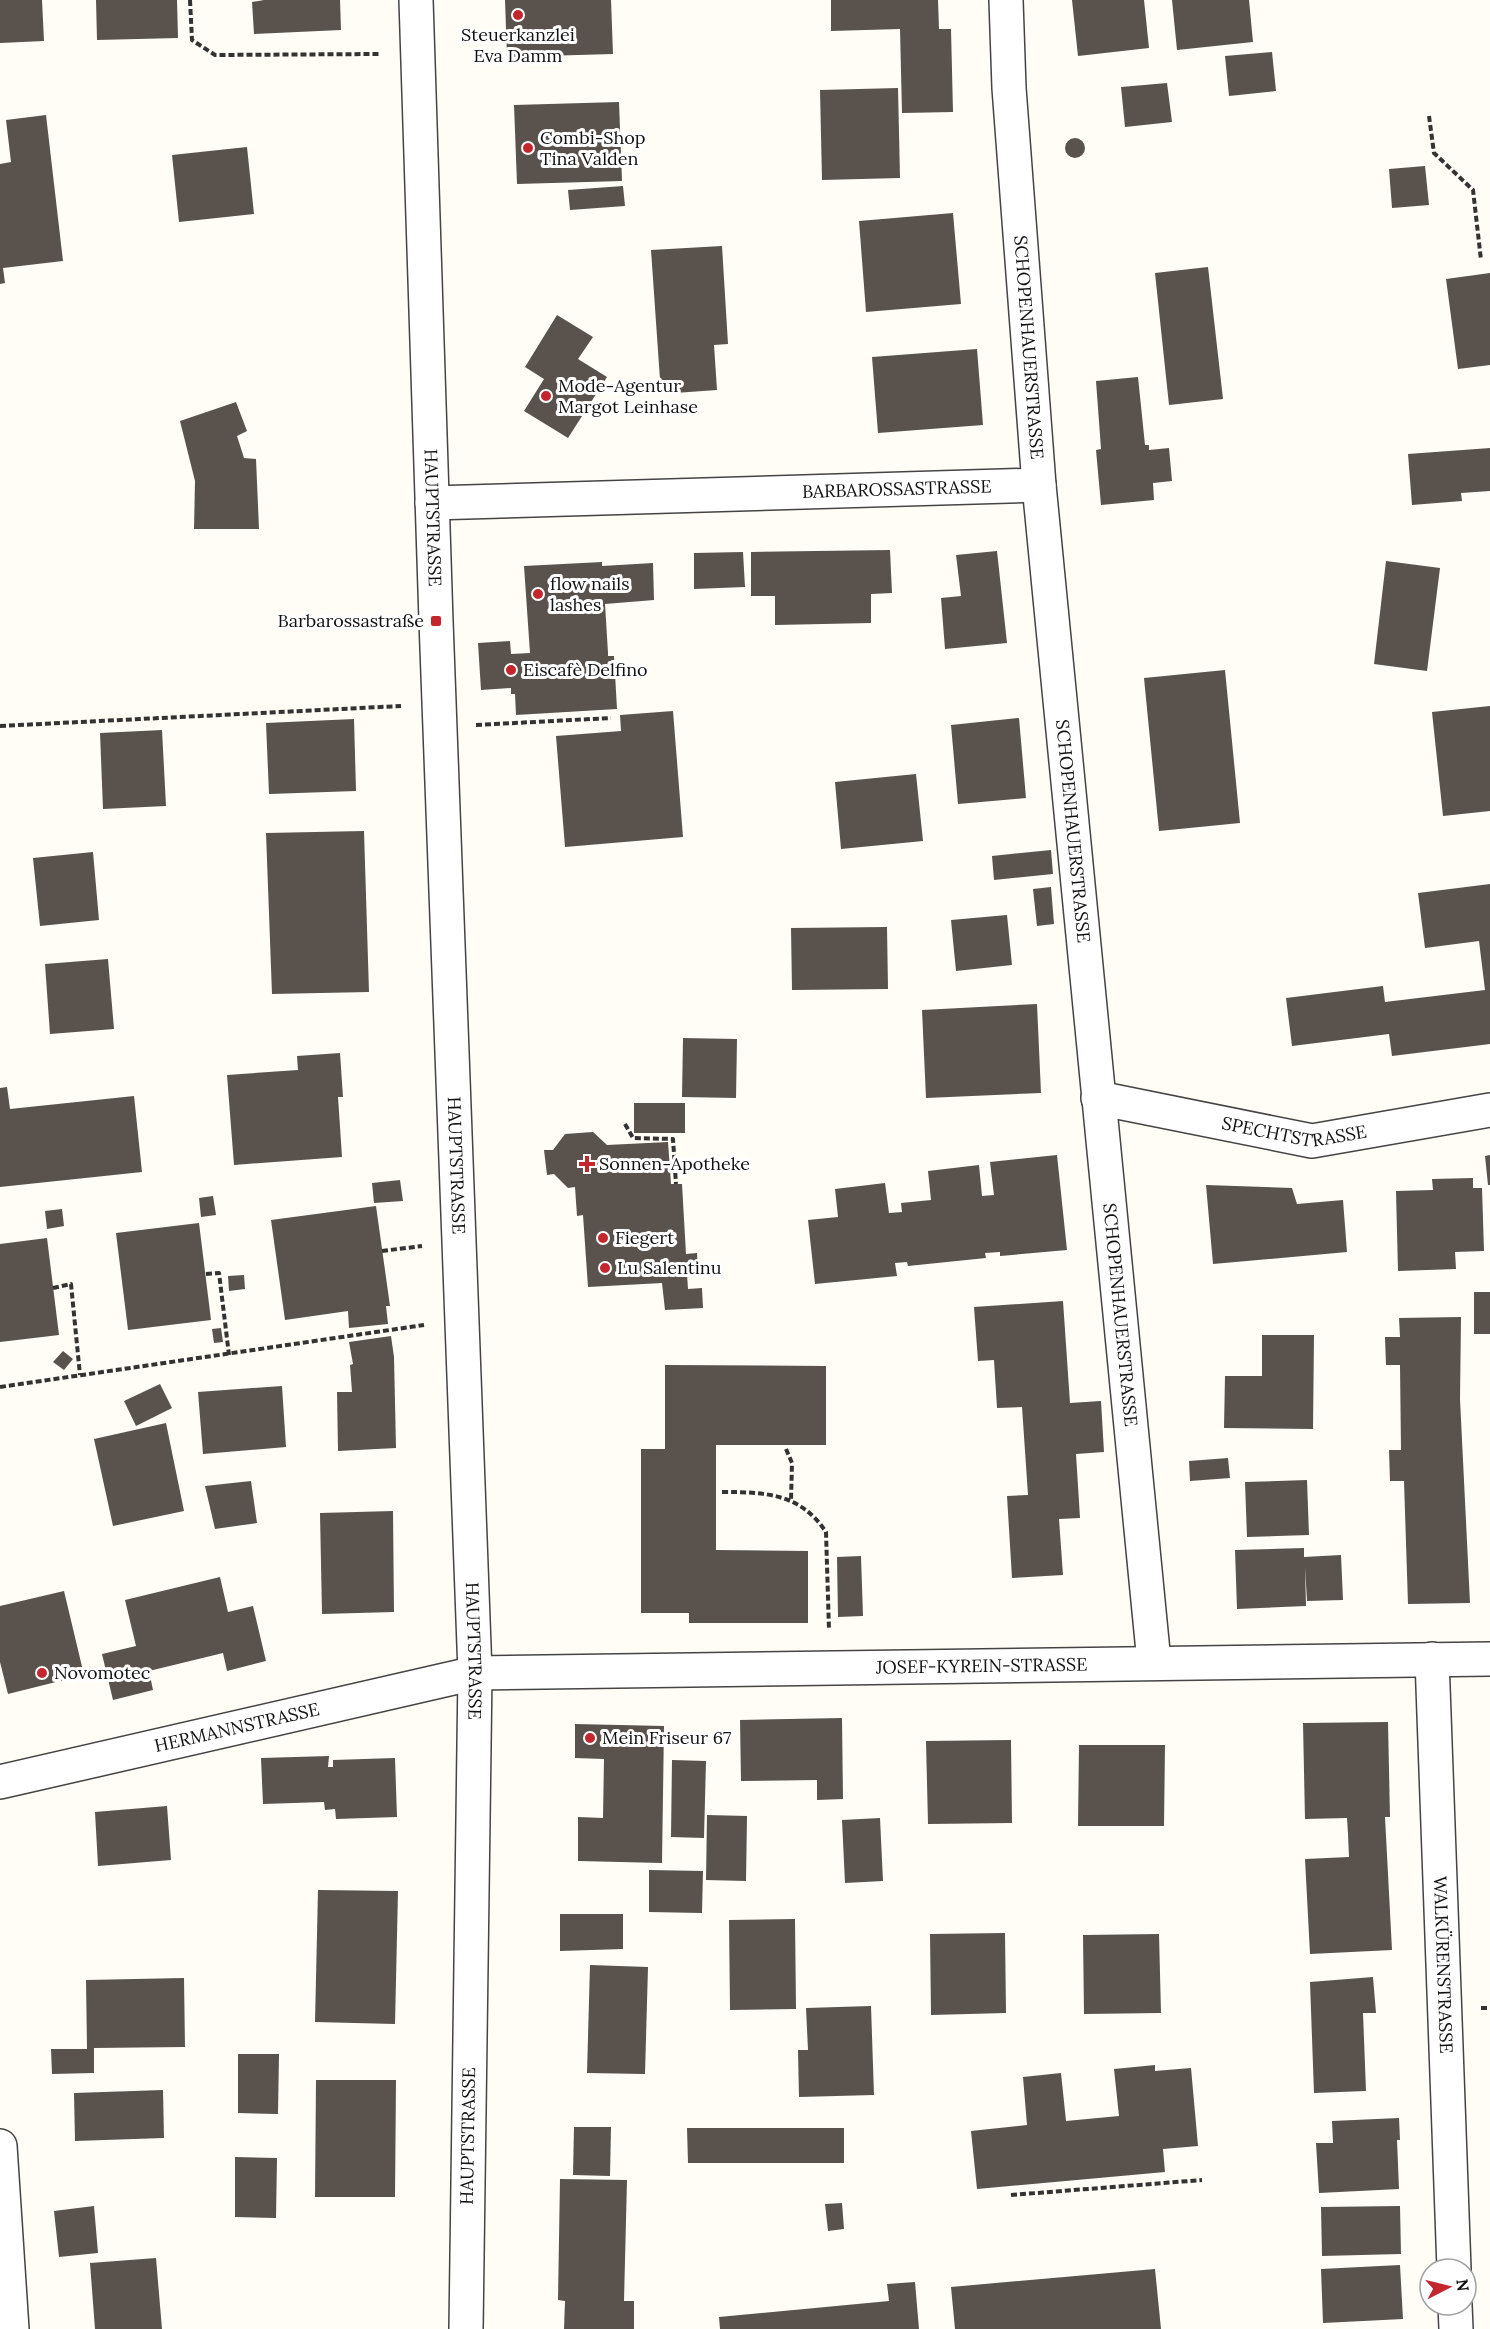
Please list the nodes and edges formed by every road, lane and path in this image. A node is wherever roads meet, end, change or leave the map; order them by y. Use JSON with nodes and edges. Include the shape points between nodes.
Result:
{"nodes":[{"id":1,"x":190,"y":0,"type":"edge"},
{"id":2,"x":416,"y":0,"type":"edge"},
{"id":3,"x":1006,"y":0,"type":"edge"},
{"id":4,"x":381,"y":54,"type":"dead end"},
{"id":5,"x":1429,"y":116,"type":"dead end"},
{"id":6,"x":1481,"y":260,"type":"dead end"},
{"id":7,"x":1039,"y":485,"type":"junction"},
{"id":8,"x":432,"y":503,"type":"junction"},
{"id":9,"x":441,"y":715,"type":"junction"},
{"id":10,"x":610,"y":718,"type":"dead end"},
{"id":11,"x":0,"y":726,"type":"edge"},
{"id":12,"x":1098,"y":1098,"type":"junction"},
{"id":13,"x":1490,"y":1110,"type":"edge"},
{"id":14,"x":625,"y":1124,"type":"dead end"},
{"id":15,"x":676,"y":1184,"type":"dead end"},
{"id":16,"x":423,"y":1245,"type":"dead end"},
{"id":17,"x":382,"y":1251,"type":"dead end"},
{"id":18,"x":206,"y":1275,"type":"dead end"},
{"id":19,"x":53,"y":1287,"type":"dead end"},
{"id":20,"x":427,"y":1324,"type":"dead end"},
{"id":21,"x":230,"y":1355,"type":"junction"},
{"id":22,"x":80,"y":1375,"type":"junction"},
{"id":23,"x":0,"y":1388,"type":"edge"},
{"id":24,"x":786,"y":1449,"type":"dead end"},
{"id":25,"x":723,"y":1492,"type":"dead end"},
{"id":26,"x":791,"y":1500,"type":"junction"},
{"id":27,"x":1432,"y":1659,"type":"junction"},
{"id":28,"x":1490,"y":1659,"type":"edge"},
{"id":29,"x":1154,"y":1662,"type":"junction"},
{"id":30,"x":830,"y":1667,"type":"junction"},
{"id":31,"x":475,"y":1672,"type":"junction"},
{"id":32,"x":0,"y":1782,"type":"edge"},
{"id":33,"x":0,"y":2146,"type":"edge"},
{"id":34,"x":1202,"y":2180,"type":"dead end"},
{"id":35,"x":1011,"y":2194,"type":"dead end"},
{"id":36,"x":1454,"y":2257,"type":"edge"},
{"id":37,"x":12,"y":2329,"type":"edge"},
{"id":38,"x":466,"y":2329,"type":"edge"}],
"edges":[{"from":1,"to":4,"type":"path","via":[[192,40],[214,55]]},
{"from":2,"to":8,"type":"street","name":"HAUPTSTRASSE"},
{"from":3,"to":7,"type":"street","name":"SCHOPENHAUERSTRASSE"},
{"from":5,"to":6,"type":"path","via":[[1434,153],[1473,190]]},
{"from":7,"to":8,"type":"street","name":"BARBAROSSASTRASSE"},
{"from":7,"to":12,"type":"street","name":"SCHOPENHAUERSTRASSE"},
{"from":8,"to":9,"type":"street","name":"HAUPTSTRASSE"},
{"from":9,"to":10,"type":"path"},
{"from":9,"to":11,"type":"path"},
{"from":9,"to":31,"type":"street","name":"HAUPTSTRASSE"},
{"from":12,"to":13,"type":"street","name":"SPECHTSTRASSE","via":[[1312,1142]]},
{"from":12,"to":29,"type":"street","name":"SCHOPENHAUERSTRASSE"},
{"from":14,"to":15,"type":"path","via":[[633,1138],[673,1138]]},
{"from":16,"to":17,"type":"path"},
{"from":18,"to":21,"type":"path","via":[[219,1273]]},
{"from":19,"to":22,"type":"path","via":[[70,1284]]},
{"from":20,"to":21,"type":"path"},
{"from":21,"to":22,"type":"path"},
{"from":22,"to":23,"type":"path"},
{"from":24,"to":26,"type":"path","via":[[792,1463]]},
{"from":25,"to":26,"type":"path","via":[[767,1492]]},
{"from":26,"to":30,"type":"path","via":[[818,1519],[826,1532]]},
{"from":27,"to":28,"type":"street","name":"JOSEF-KYREIN-STRASSE"},
{"from":27,"to":29,"type":"street","name":"JOSEF-KYREIN-STRASSE"},
{"from":27,"to":36,"type":"street","name":"WALKÜRENSTRASSE"},
{"from":29,"to":30,"type":"street","name":"JOSEF-KYREIN-STRASSE"},
{"from":30,"to":31,"type":"street","name":"JOSEF-KYREIN-STRASSE"},
{"from":31,"to":32,"type":"street","name":"HERMANNSTRASSE"},
{"from":31,"to":38,"type":"street","name":"HAUPTSTRASSE"},
{"from":33,"to":37,"type":"street"},
{"from":34,"to":35,"type":"path"}]}
